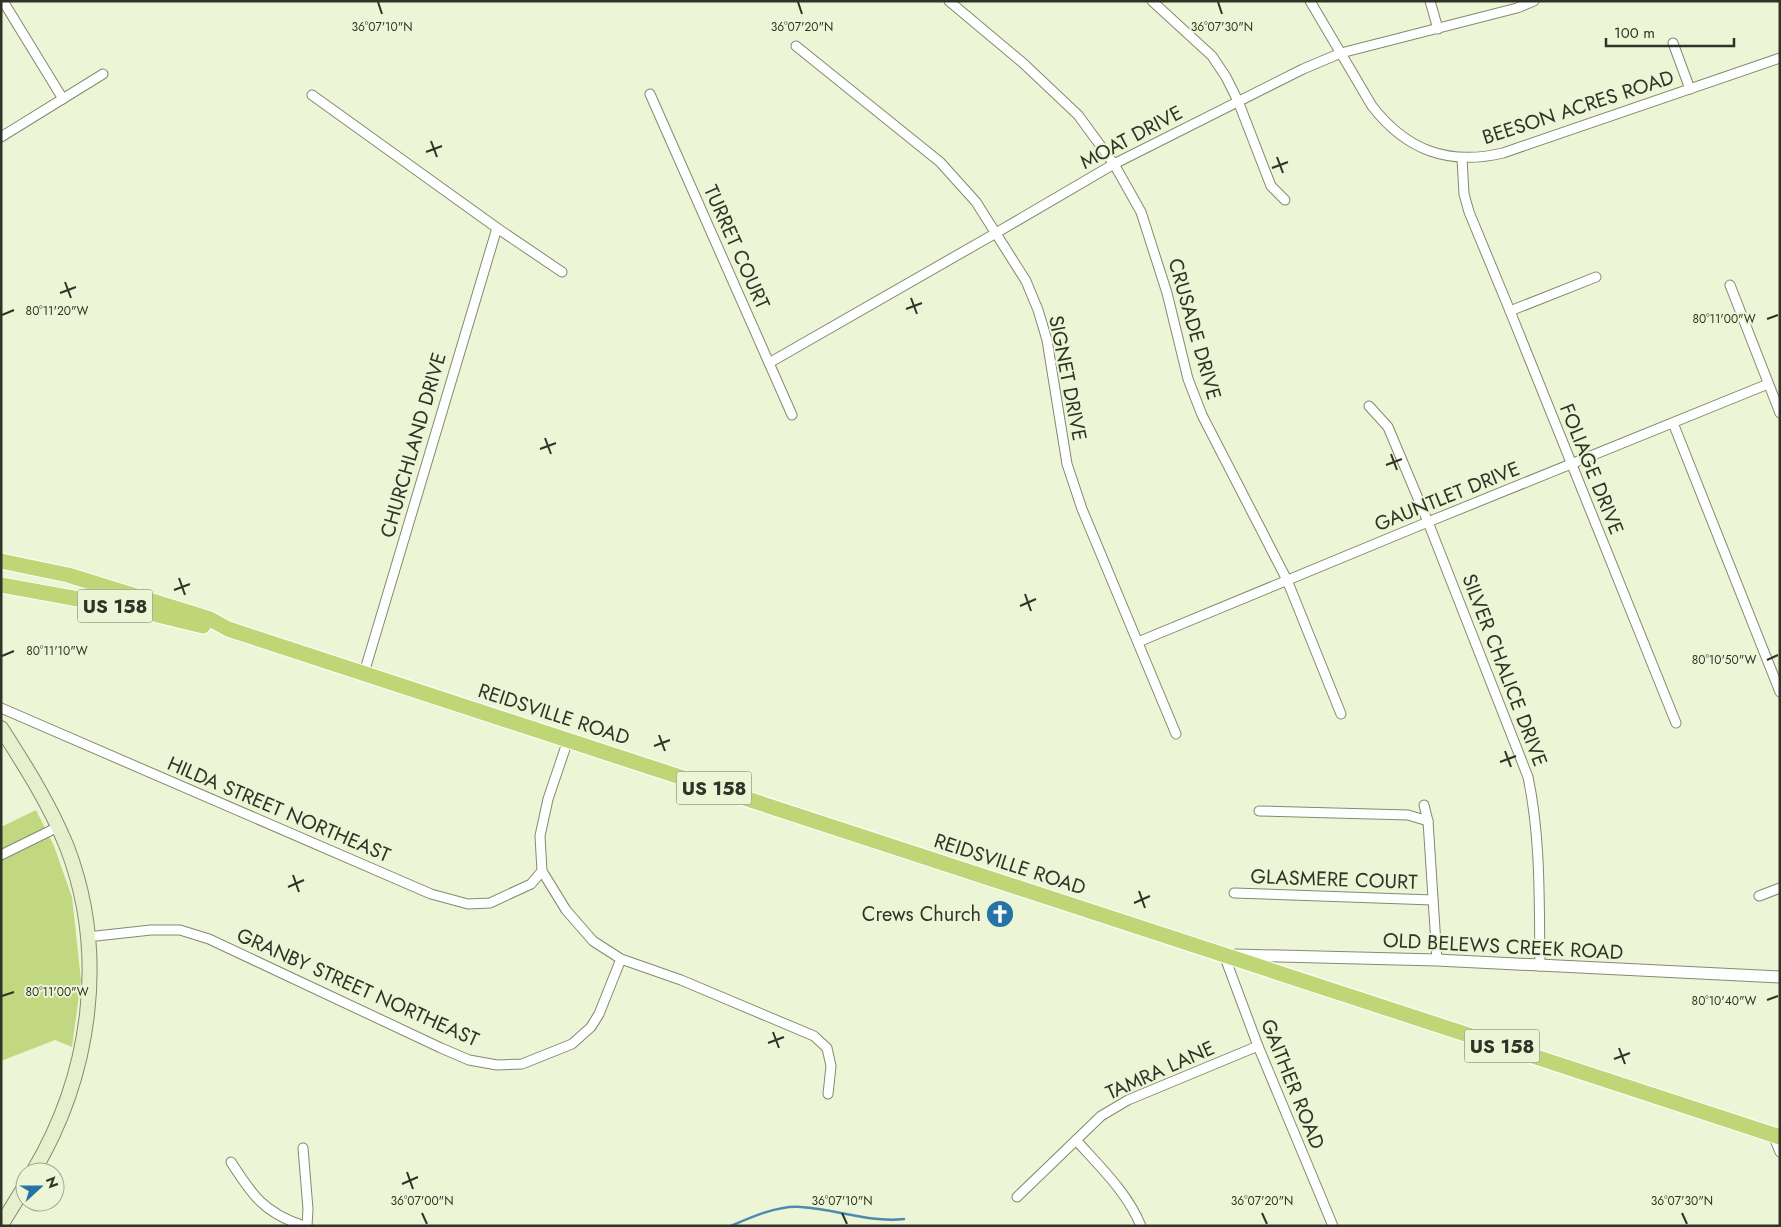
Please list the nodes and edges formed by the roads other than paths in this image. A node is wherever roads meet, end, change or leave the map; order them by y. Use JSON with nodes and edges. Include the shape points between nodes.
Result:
{"nodes":[{"id":1,"x":3,"y":1,"type":"edge"},
{"id":2,"x":949,"y":1,"type":"edge"},
{"id":3,"x":1152,"y":1,"type":"edge"},
{"id":4,"x":1310,"y":1,"type":"edge"},
{"id":5,"x":1430,"y":1,"type":"edge"},
{"id":6,"x":1534,"y":1,"type":"edge"},
{"id":7,"x":1438,"y":28,"type":"junction"},
{"id":8,"x":1673,"y":43,"type":"dead end"},
{"id":9,"x":796,"y":46,"type":"dead end"},
{"id":10,"x":1341,"y":53,"type":"junction"},
{"id":11,"x":1780,"y":58,"type":"edge"},
{"id":12,"x":103,"y":74,"type":"dead end"},
{"id":13,"x":1690,"y":89,"type":"junction"},
{"id":14,"x":650,"y":94,"type":"dead end"},
{"id":15,"x":312,"y":95,"type":"dead end"},
{"id":16,"x":63,"y":99,"type":"junction"},
{"id":17,"x":1238,"y":101,"type":"junction"},
{"id":18,"x":1,"y":137,"type":"edge"},
{"id":19,"x":1462,"y":158,"type":"junction"},
{"id":20,"x":1114,"y":164,"type":"junction"},
{"id":21,"x":1285,"y":200,"type":"dead end"},
{"id":22,"x":497,"y":228,"type":"junction"},
{"id":23,"x":996,"y":233,"type":"junction"},
{"id":24,"x":562,"y":272,"type":"dead end"},
{"id":25,"x":1596,"y":277,"type":"dead end"},
{"id":26,"x":1730,"y":285,"type":"dead end"},
{"id":27,"x":1510,"y":311,"type":"junction"},
{"id":28,"x":769,"y":362,"type":"junction"},
{"id":29,"x":1768,"y":384,"type":"junction"},
{"id":30,"x":1369,"y":406,"type":"dead end"},
{"id":31,"x":1780,"y":413,"type":"edge"},
{"id":32,"x":792,"y":415,"type":"dead end"},
{"id":33,"x":1672,"y":423,"type":"junction"},
{"id":34,"x":1571,"y":465,"type":"junction"},
{"id":35,"x":1428,"y":522,"type":"junction"},
{"id":36,"x":1,"y":552,"type":"edge"},
{"id":37,"x":1,"y":561,"type":"edge"},
{"id":38,"x":42,"y":568,"type":"junction"},
{"id":39,"x":1287,"y":580,"type":"junction"},
{"id":40,"x":1,"y":585,"type":"edge"},
{"id":41,"x":228,"y":629,"type":"junction"},
{"id":42,"x":1138,"y":642,"type":"junction"},
{"id":43,"x":364,"y":673,"type":"junction"},
{"id":44,"x":1780,"y":692,"type":"edge"},
{"id":45,"x":1,"y":708,"type":"edge"},
{"id":46,"x":1341,"y":714,"type":"dead end"},
{"id":47,"x":1676,"y":723,"type":"dead end"},
{"id":48,"x":1,"y":728,"type":"edge"},
{"id":49,"x":1176,"y":734,"type":"dead end"},
{"id":50,"x":568,"y":740,"type":"junction"},
{"id":51,"x":1424,"y":806,"type":"dead end"},
{"id":52,"x":1259,"y":811,"type":"dead end"},
{"id":53,"x":1428,"y":821,"type":"junction"},
{"id":54,"x":58,"y":827,"type":"junction"},
{"id":55,"x":1,"y":855,"type":"edge"},
{"id":56,"x":542,"y":871,"type":"junction"},
{"id":57,"x":1780,"y":888,"type":"edge"},
{"id":58,"x":1234,"y":894,"type":"dead end"},
{"id":59,"x":1759,"y":896,"type":"dead end"},
{"id":60,"x":1433,"y":900,"type":"junction"},
{"id":61,"x":87,"y":937,"type":"junction"},
{"id":62,"x":1224,"y":955,"type":"junction"},
{"id":63,"x":621,"y":959,"type":"junction"},
{"id":64,"x":1437,"y":960,"type":"junction"},
{"id":65,"x":1540,"y":966,"type":"junction"},
{"id":66,"x":1780,"y":978,"type":"edge"},
{"id":67,"x":1258,"y":1046,"type":"junction"},
{"id":68,"x":828,"y":1094,"type":"dead end"},
{"id":69,"x":1776,"y":1136,"type":"edge"},
{"id":70,"x":1076,"y":1140,"type":"junction"},
{"id":71,"x":303,"y":1148,"type":"dead end"},
{"id":72,"x":1780,"y":1152,"type":"edge"},
{"id":73,"x":38,"y":1162,"type":"edge"},
{"id":74,"x":231,"y":1162,"type":"dead end"},
{"id":75,"x":1017,"y":1197,"type":"dead end"},
{"id":76,"x":15,"y":1202,"type":"edge"},
{"id":77,"x":1,"y":1225,"type":"edge"},
{"id":78,"x":305,"y":1226,"type":"edge"},
{"id":79,"x":1141,"y":1226,"type":"edge"},
{"id":80,"x":1333,"y":1226,"type":"edge"}],
"edges":[{"from":1,"to":16,"type":"street"},
{"from":2,"to":20,"type":"street","name":"CRUSADE DRIVE","via":[[1023,63],[1078,116]]},
{"from":3,"to":17,"type":"street","via":[[1212,56]]},
{"from":4,"to":10,"type":"street","name":"BEESON ACRES ROAD"},
{"from":5,"to":7,"type":"street"},
{"from":6,"to":7,"type":"street","name":"MOAT DRIVE"},
{"from":7,"to":10,"type":"street","name":"MOAT DRIVE"},
{"from":8,"to":13,"type":"street"},
{"from":9,"to":23,"type":"street","name":"SIGNET DRIVE","via":[[940,162],[976,202]]},
{"from":10,"to":17,"type":"street","name":"MOAT DRIVE"},
{"from":10,"to":19,"type":"street","name":"BEESON ACRES ROAD","via":[[1372,106],[1392,129],[1418,147]]},
{"from":11,"to":13,"type":"street","name":"BEESON ACRES ROAD"},
{"from":12,"to":16,"type":"street"},
{"from":13,"to":19,"type":"street","name":"BEESON ACRES ROAD","via":[[1503,154]]},
{"from":14,"to":28,"type":"street","name":"TURRET COURT"},
{"from":15,"to":22,"type":"street"},
{"from":16,"to":18,"type":"street"},
{"from":17,"to":20,"type":"street","name":"MOAT DRIVE"},
{"from":17,"to":21,"type":"street","via":[[1271,186]]},
{"from":19,"to":27,"type":"street","name":"FOLIAGE DRIVE","via":[[1464,194]]},
{"from":20,"to":23,"type":"street","name":"MOAT DRIVE"},
{"from":20,"to":39,"type":"street","name":"CRUSADE DRIVE","via":[[1141,212],[1152,243],[1188,379],[1202,415]]},
{"from":22,"to":24,"type":"street"},
{"from":22,"to":43,"type":"street","name":"CHURCHLAND DRIVE"},
{"from":23,"to":28,"type":"street","name":"MOAT DRIVE"},
{"from":23,"to":42,"type":"street","name":"SIGNET DRIVE","via":[[1026,281],[1038,310],[1047,340],[1066,464]]},
{"from":25,"to":27,"type":"street"},
{"from":26,"to":29,"type":"street"},
{"from":27,"to":34,"type":"street","name":"FOLIAGE DRIVE"},
{"from":28,"to":32,"type":"street","name":"TURRET COURT"},
{"from":29,"to":31,"type":"street"},
{"from":29,"to":33,"type":"street","name":"GAUNTLET DRIVE"},
{"from":30,"to":35,"type":"street","name":"SILVER CHALICE DRIVE","via":[[1388,427]]},
{"from":33,"to":34,"type":"street","name":"GAUNTLET DRIVE"},
{"from":33,"to":44,"type":"street"},
{"from":34,"to":35,"type":"street","name":"GAUNTLET DRIVE"},
{"from":34,"to":47,"type":"street","name":"FOLIAGE DRIVE"},
{"from":35,"to":39,"type":"street","name":"GAUNTLET DRIVE"},
{"from":35,"to":65,"type":"street","name":"SILVER CHALICE DRIVE","via":[[1528,777],[1538,836]]},
{"from":36,"to":38,"type":"highway"},
{"from":37,"to":38,"type":"highway","name":"REIDSVILLE ROAD","number":"US 158"},
{"from":38,"to":41,"type":"highway","name":"REIDSVILLE ROAD","number":"US 158","via":[[210,618]]},
{"from":39,"to":42,"type":"street","name":"GAUNTLET DRIVE"},
{"from":39,"to":46,"type":"street","name":"CRUSADE DRIVE"},
{"from":40,"to":41,"type":"highway","name":"REIDSVILLE ROAD","number":"US 158"},
{"from":41,"to":43,"type":"highway","name":"REIDSVILLE ROAD","number":"US 158"},
{"from":42,"to":49,"type":"street","name":"SIGNET DRIVE"},
{"from":43,"to":50,"type":"highway","name":"REIDSVILLE ROAD","number":"US 158"},
{"from":45,"to":56,"type":"street","name":"HILDA STREET NORTHEAST","via":[[431,894],[468,904],[490,903],[531,884]]},
{"from":48,"to":54,"type":"main road","via":[[40,790]]},
{"from":50,"to":56,"type":"street","via":[[548,799],[540,836]]},
{"from":50,"to":62,"type":"highway","name":"REIDSVILLE ROAD","number":"US 158"},
{"from":51,"to":53,"type":"street"},
{"from":52,"to":53,"type":"street","via":[[1408,816]]},
{"from":53,"to":60,"type":"street"},
{"from":54,"to":55,"type":"street"},
{"from":54,"to":61,"type":"main road","via":[[80,892]]},
{"from":56,"to":63,"type":"street","via":[[566,910],[593,941]]},
{"from":57,"to":59,"type":"street"},
{"from":58,"to":60,"type":"street","name":"GLASMERE COURT"},
{"from":60,"to":64,"type":"street"},
{"from":61,"to":63,"type":"street","name":"GRANBY STREET NORTHEAST","via":[[180,930],[209,939],[441,1048],[469,1060],[497,1065],[522,1064],[572,1044],[591,1027],[599,1014]]},
{"from":61,"to":73,"type":"main road","via":[[89,994],[82,1053],[63,1113]]},
{"from":62,"to":64,"type":"street","name":"OLD BELEWS CREEK ROAD"},
{"from":62,"to":67,"type":"street","name":"GAITHER ROAD"},
{"from":62,"to":69,"type":"highway","name":"REIDSVILLE ROAD","number":"US 158"},
{"from":63,"to":68,"type":"street","via":[[681,980],[814,1036],[827,1048],[831,1066]]},
{"from":64,"to":65,"type":"street","name":"OLD BELEWS CREEK ROAD"},
{"from":65,"to":66,"type":"street","name":"OLD BELEWS CREEK ROAD"},
{"from":67,"to":70,"type":"street","name":"TAMRA LANE","via":[[1128,1100],[1101,1116]]},
{"from":67,"to":80,"type":"street","name":"GAITHER ROAD"},
{"from":69,"to":72,"type":"street"},
{"from":70,"to":75,"type":"street","name":"TAMRA LANE"},
{"from":70,"to":79,"type":"street","via":[[1120,1189]]},
{"from":71,"to":78,"type":"street","via":[[308,1209]]},
{"from":74,"to":78,"type":"street","via":[[263,1205],[283,1218]]},
{"from":76,"to":77,"type":"main road"}]}
